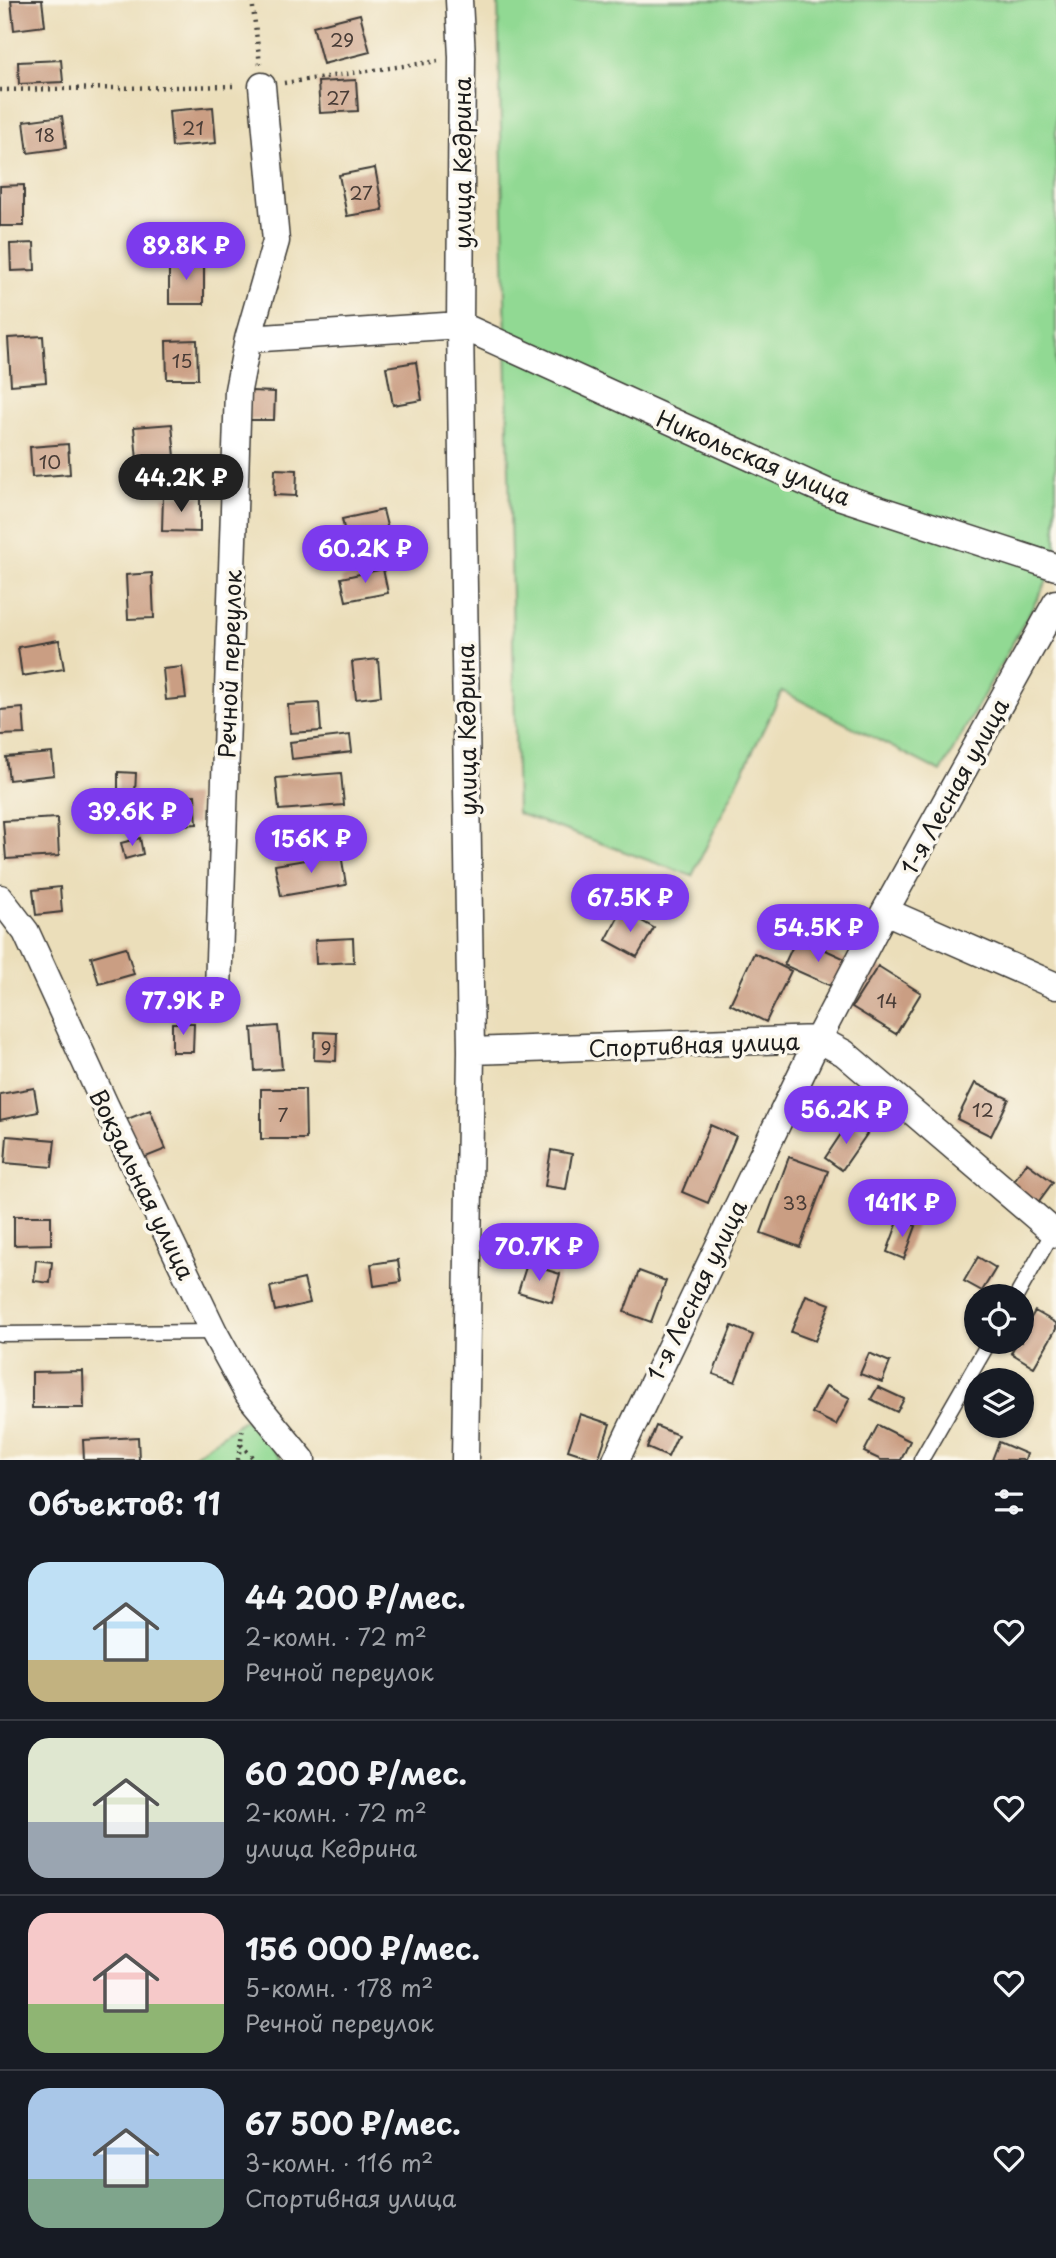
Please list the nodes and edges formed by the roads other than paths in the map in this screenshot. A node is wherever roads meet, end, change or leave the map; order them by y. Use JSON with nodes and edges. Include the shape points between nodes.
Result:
{"nodes":[{"id":1,"x":459,"y":0,"type":"edge"},
{"id":2,"x":262,"y":86,"type":"road end"},
{"id":3,"x":460,"y":325,"type":"junction"},
{"id":4,"x":248,"y":339,"type":"junction"},
{"id":5,"x":1056,"y":567,"type":"edge"},
{"id":6,"x":1056,"y":603,"type":"edge"},
{"id":7,"x":0,"y":898,"type":"edge"},
{"id":8,"x":885,"y":911,"type":"junction"},
{"id":9,"x":1056,"y":986,"type":"edge"},
{"id":10,"x":218,"y":990,"type":"dead end"},
{"id":11,"x":818,"y":1040,"type":"junction"},
{"id":12,"x":471,"y":1051,"type":"junction"},
{"id":13,"x":1055,"y":1233,"type":"edge"},
{"id":14,"x":1024,"y":1284,"type":"edge"},
{"id":15,"x":214,"y":1332,"type":"junction"},
{"id":16,"x":0,"y":1334,"type":"edge"},
{"id":17,"x":982,"y":1354,"type":"edge"},
{"id":18,"x":302,"y":1460,"type":"edge"},
{"id":19,"x":465,"y":1460,"type":"edge"},
{"id":20,"x":616,"y":1460,"type":"edge"},
{"id":21,"x":922,"y":1460,"type":"edge"}],
"edges":[{"from":1,"to":3,"type":"street","name":"улица Кедрина"},
{"from":2,"to":4,"type":"street","name":"Речной переулок","via":[[276,241]]},
{"from":3,"to":4,"type":"street"},
{"from":3,"to":5,"type":"street","name":"Никольская улица","via":[[829,493]]},
{"from":3,"to":12,"type":"street","name":"улица Кедрина"},
{"from":4,"to":10,"type":"street","name":"Речной переулок","via":[[237,390]]},
{"from":6,"to":8,"type":"street","name":"1-я Лесная улица"},
{"from":7,"to":15,"type":"street","name":"Вокзальная улица","via":[[26,932]]},
{"from":8,"to":9,"type":"street"},
{"from":8,"to":11,"type":"street","name":"1-я Лесная улица"},
{"from":11,"to":12,"type":"street","name":"Спортивная улица"},
{"from":11,"to":13,"type":"street","name":"Спортивная улица","via":[[844,1053]]},
{"from":11,"to":20,"type":"street","name":"1-я Лесная улица"},
{"from":12,"to":19,"type":"street","name":"улица Кедрина"},
{"from":13,"to":14,"type":"lane"},
{"from":15,"to":16,"type":"lane"},
{"from":15,"to":18,"type":"street","name":"Вокзальная улица","via":[[248,1394]]},
{"from":17,"to":21,"type":"lane"}]}
